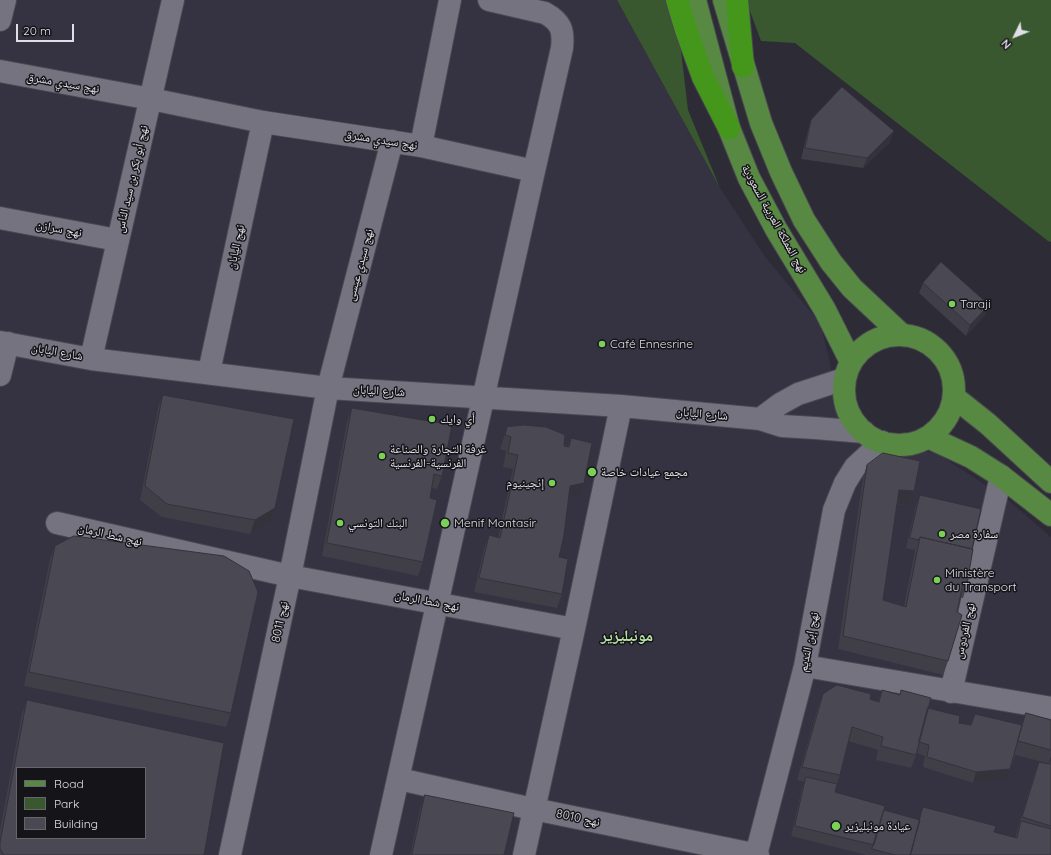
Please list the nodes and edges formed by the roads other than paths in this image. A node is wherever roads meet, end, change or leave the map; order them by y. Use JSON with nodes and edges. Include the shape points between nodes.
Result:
{"nodes":[{"id":1,"x":5,"y":0,"type":"edge"},
{"id":2,"x":173,"y":0,"type":"edge"},
{"id":3,"x":450,"y":0,"type":"edge"},
{"id":4,"x":489,"y":0,"type":"edge"},
{"id":5,"x":677,"y":0,"type":"edge"},
{"id":6,"x":695,"y":0,"type":"edge"},
{"id":7,"x":724,"y":0,"type":"edge"},
{"id":8,"x":738,"y":0,"type":"edge"},
{"id":9,"x":0,"y":20,"type":"edge"},
{"id":10,"x":743,"y":66,"type":"junction"},
{"id":11,"x":0,"y":71,"type":"edge"},
{"id":12,"x":151,"y":99,"type":"junction"},
{"id":13,"x":263,"y":122,"type":"junction"},
{"id":14,"x":729,"y":128,"type":"junction"},
{"id":15,"x":392,"y":141,"type":"junction"},
{"id":16,"x":421,"y":146,"type":"junction"},
{"id":17,"x":534,"y":171,"type":"junction"},
{"id":18,"x":0,"y":218,"type":"edge"},
{"id":19,"x":117,"y":240,"type":"junction"},
{"id":20,"x":901,"y":334,"type":"junction"},
{"id":21,"x":4,"y":343,"type":"edge"},
{"id":22,"x":90,"y":358,"type":"junction"},
{"id":23,"x":848,"y":371,"type":"junction"},
{"id":24,"x":209,"y":372,"type":"junction"},
{"id":25,"x":0,"y":375,"type":"edge"},
{"id":26,"x":328,"y":388,"type":"junction"},
{"id":27,"x":483,"y":397,"type":"junction"},
{"id":28,"x":954,"y":397,"type":"junction"},
{"id":29,"x":621,"y":406,"type":"junction"},
{"id":30,"x":760,"y":419,"type":"junction"},
{"id":31,"x":873,"y":437,"type":"junction"},
{"id":32,"x":928,"y":437,"type":"junction"},
{"id":33,"x":1001,"y":476,"type":"junction"},
{"id":34,"x":1051,"y":482,"type":"edge"},
{"id":35,"x":1051,"y":515,"type":"edge"},
{"id":36,"x":57,"y":523,"type":"dead end"},
{"id":37,"x":290,"y":576,"type":"junction"},
{"id":38,"x":438,"y":603,"type":"junction"},
{"id":39,"x":574,"y":629,"type":"junction"},
{"id":40,"x":805,"y":666,"type":"junction"},
{"id":41,"x":951,"y":692,"type":"junction"},
{"id":42,"x":1051,"y":708,"type":"edge"},
{"id":43,"x":399,"y":779,"type":"junction"},
{"id":44,"x":535,"y":809,"type":"junction"},
{"id":45,"x":230,"y":855,"type":"edge"},
{"id":46,"x":381,"y":855,"type":"edge"},
{"id":47,"x":524,"y":855,"type":"edge"},
{"id":48,"x":757,"y":855,"type":"edge"}],
"edges":[{"from":1,"to":9,"type":"street"},
{"from":2,"to":12,"type":"street","name":"نهج أبو بكر بن سيد الناس"},
{"from":3,"to":16,"type":"street"},
{"from":4,"to":17,"type":"street","via":[[545,13],[554,18],[563,36]]},
{"from":5,"to":14,"type":"highway","via":[[703,77]]},
{"from":6,"to":14,"type":"main road","name":"نهج المملكة العربية السعودية"},
{"from":7,"to":10,"type":"main road"},
{"from":8,"to":10,"type":"highway"},
{"from":10,"to":20,"type":"main road","via":[[761,123],[804,220],[831,262],[852,288]]},
{"from":11,"to":12,"type":"street","name":"نهج سيدي مشرق"},
{"from":12,"to":13,"type":"street","name":"نهج سيدي مشرق"},
{"from":12,"to":19,"type":"street","name":"نهج أبو بكر بن سيد الناس"},
{"from":13,"to":15,"type":"street","name":"نهج سيدي مشرق"},
{"from":13,"to":24,"type":"street","name":"نهج اليابان"},
{"from":14,"to":23,"type":"main road","name":"نهج المملكة العربية السعودية","via":[[749,178],[776,229],[825,310]]},
{"from":15,"to":16,"type":"street","name":"نهج سيدي مشرق"},
{"from":15,"to":26,"type":"street","name":"نهج سيدي عيسى"},
{"from":16,"to":17,"type":"street","name":"نهج سيدي مشرق"},
{"from":17,"to":27,"type":"street"},
{"from":18,"to":19,"type":"street","name":"نهج سرازن"},
{"from":19,"to":22,"type":"street","name":"نهج أبو بكر بن سيد الناس"},
{"from":20,"to":23,"type":"main road","via":[[872,341],[860,350]]},
{"from":20,"to":28,"type":"main road","via":[[914,336],[938,350],[951,372]]},
{"from":21,"to":22,"type":"street","name":"شارع اليابان"},
{"from":21,"to":25,"type":"street"},
{"from":22,"to":24,"type":"street","name":"شارع اليابان"},
{"from":23,"to":30,"type":"street","via":[[798,394]]},
{"from":23,"to":31,"type":"main road","name":"نهج المملكة العربية السعودية","via":[[844,394],[847,408],[854,422]]},
{"from":24,"to":26,"type":"street","name":"شارع اليابان"},
{"from":26,"to":27,"type":"street","name":"شارع اليابان"},
{"from":26,"to":37,"type":"street","name":"نهج 8011"},
{"from":27,"to":29,"type":"street","name":"شارع اليابان"},
{"from":27,"to":38,"type":"street"},
{"from":28,"to":32,"type":"main road","via":[[950,413],[940,427]]},
{"from":28,"to":34,"type":"main road","via":[[988,424]]},
{"from":29,"to":30,"type":"street","name":"شارع اليابان"},
{"from":29,"to":39,"type":"street"},
{"from":30,"to":31,"type":"street","name":"شارع اليابان","via":[[782,426]]},
{"from":31,"to":32,"type":"main road","via":[[898,445]]},
{"from":31,"to":40,"type":"street","name":"نهج إبن النديم","via":[[845,483],[834,510]]},
{"from":32,"to":33,"type":"main road","via":[[971,456]]},
{"from":33,"to":35,"type":"main road"},
{"from":33,"to":41,"type":"street","name":"نهج الفردوس"},
{"from":36,"to":37,"type":"street","name":"نهج شط الرمان"},
{"from":37,"to":38,"type":"street","name":"نهج شط الرمان"},
{"from":37,"to":45,"type":"street","name":"نهج 8011"},
{"from":38,"to":39,"type":"street","name":"نهج شط الرمان"},
{"from":38,"to":43,"type":"street"},
{"from":39,"to":44,"type":"street"},
{"from":40,"to":41,"type":"street"},
{"from":40,"to":48,"type":"street","name":"نهج إبن النديم"},
{"from":41,"to":42,"type":"street"},
{"from":43,"to":44,"type":"street","name":"نهج 8010"},
{"from":43,"to":46,"type":"street"},
{"from":44,"to":47,"type":"street"},
{"from":44,"to":48,"type":"street","name":"نهج 8010"}]}
